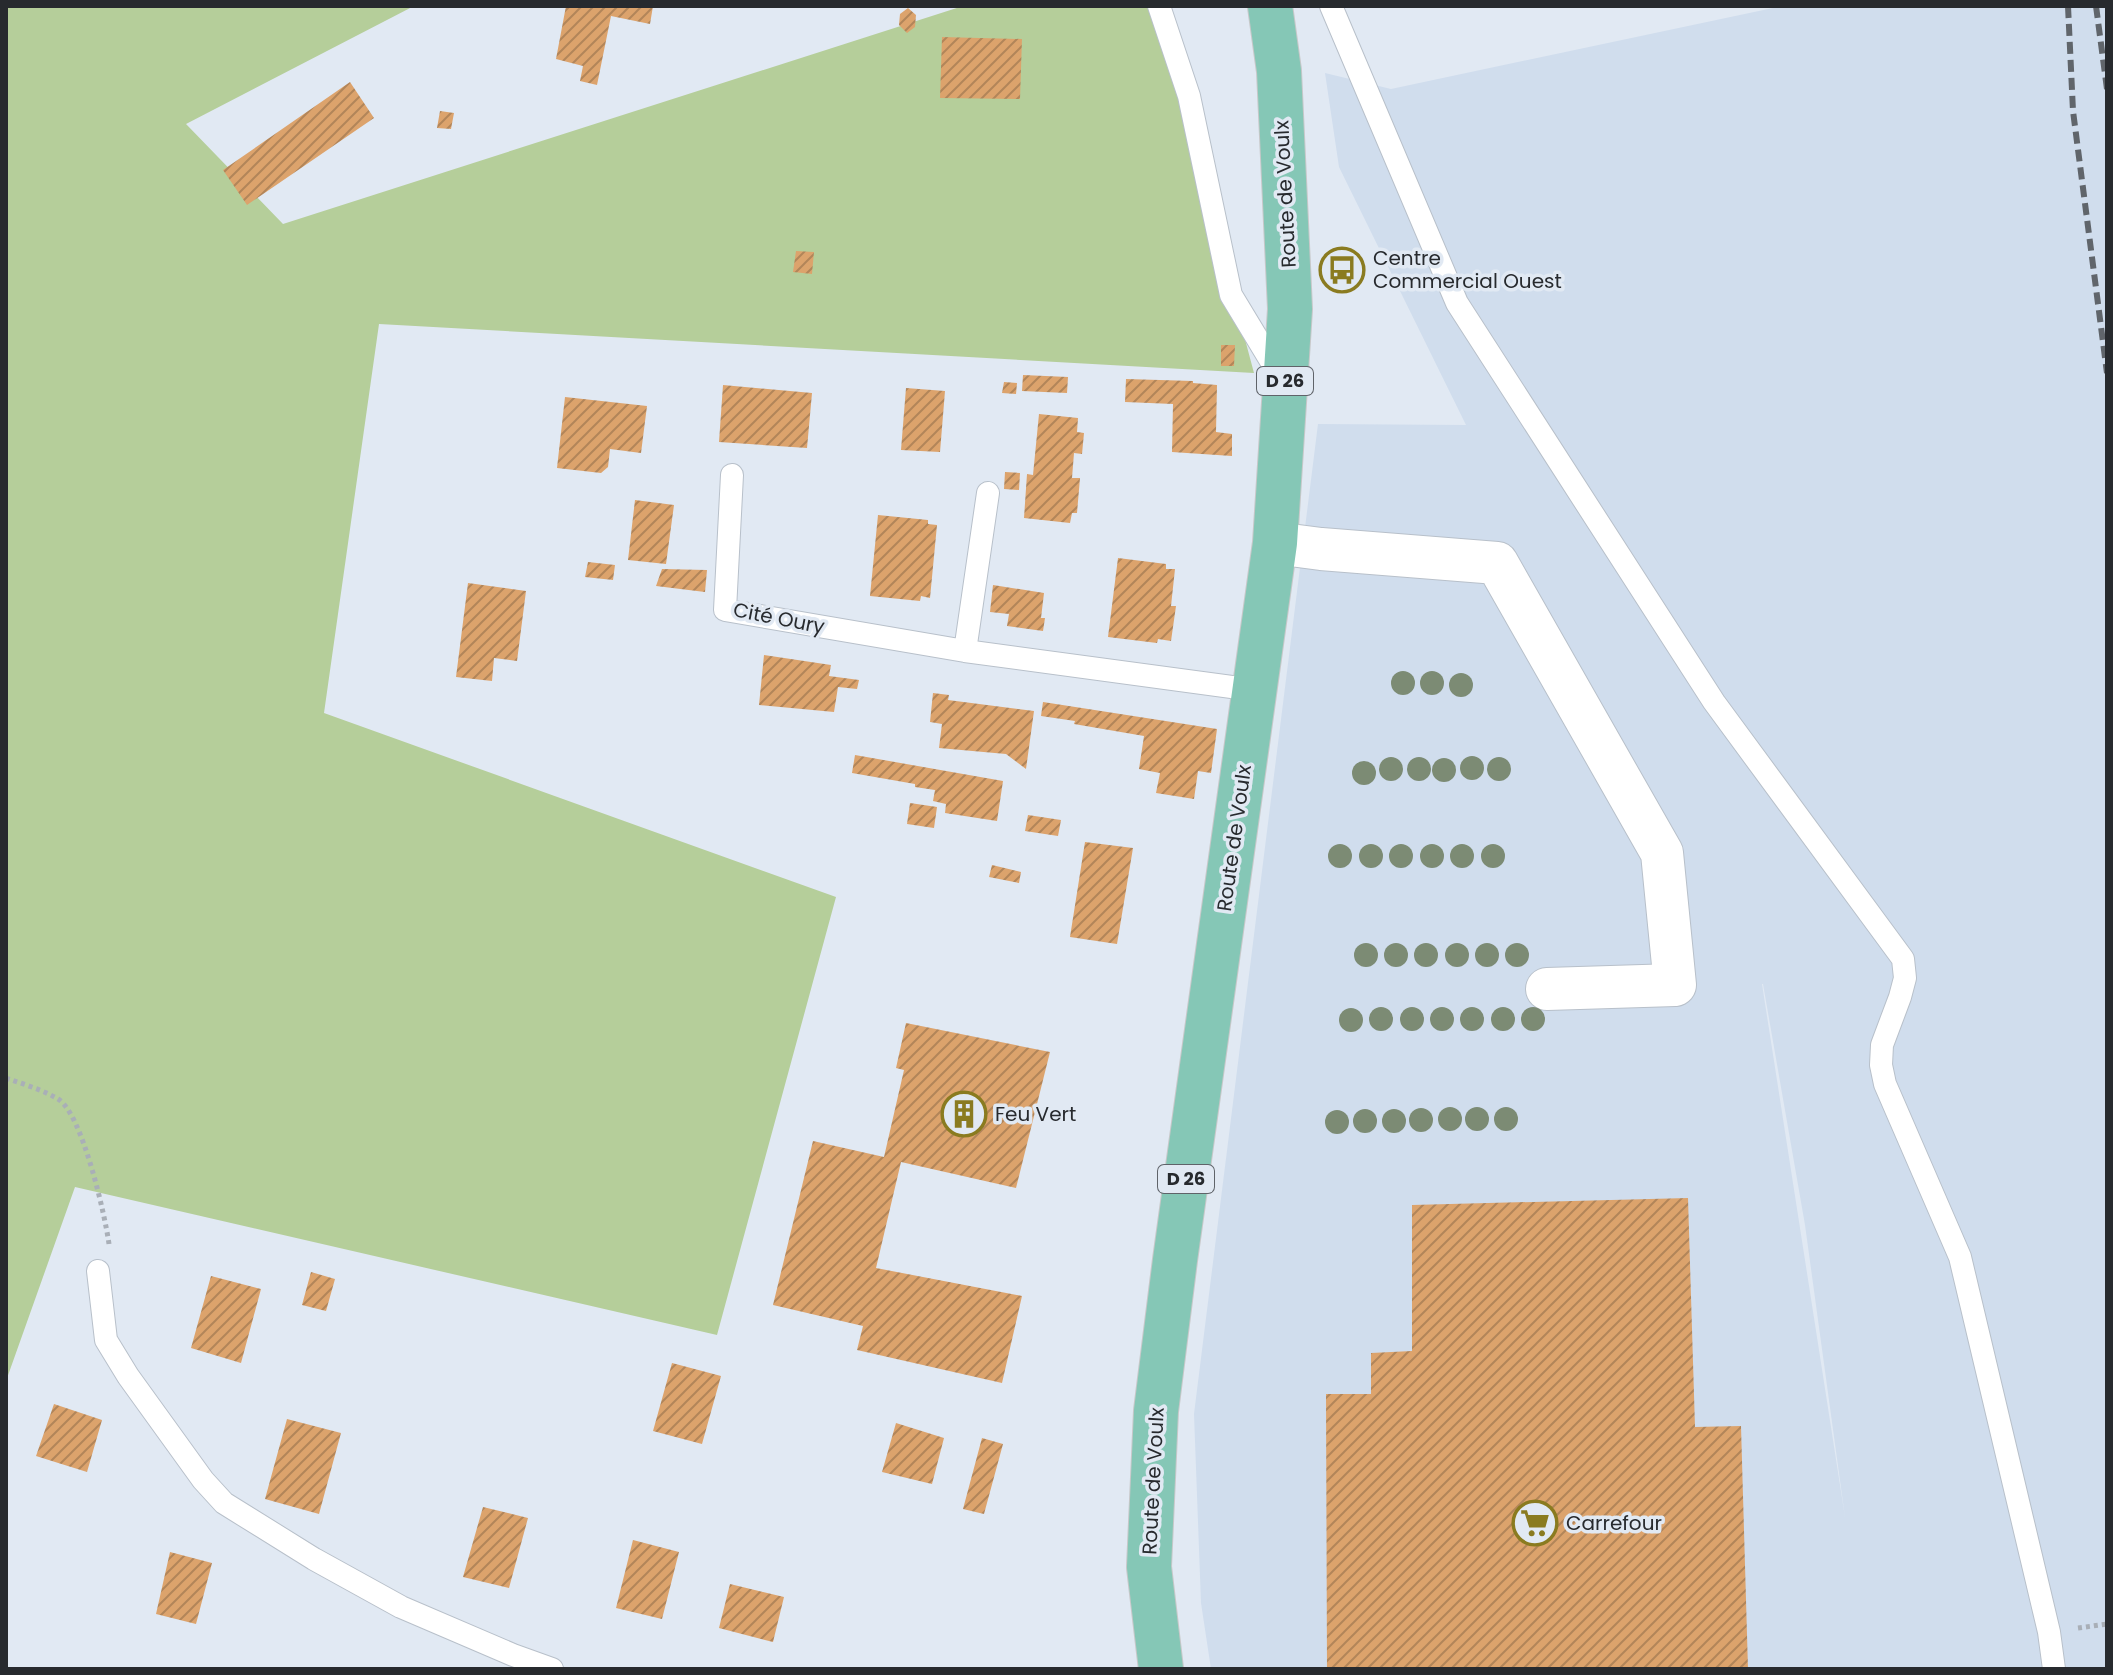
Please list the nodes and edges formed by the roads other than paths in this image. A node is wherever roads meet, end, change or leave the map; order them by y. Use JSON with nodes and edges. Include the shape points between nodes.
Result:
{"nodes":[{"id":1,"x":1159,"y":6,"type":"edge"},
{"id":2,"x":1270,"y":6,"type":"edge"},
{"id":3,"x":1331,"y":6,"type":"edge"},
{"id":4,"x":1285,"y":383,"type":"junction"},
{"id":5,"x":732,"y":475,"type":"dead end"},
{"id":6,"x":988,"y":493,"type":"dead end"},
{"id":7,"x":1275,"y":543,"type":"junction"},
{"id":8,"x":965,"y":651,"type":"junction"},
{"id":9,"x":1254,"y":690,"type":"junction"},
{"id":10,"x":1547,"y":989,"type":"dead end"},
{"id":11,"x":98,"y":1271,"type":"road end"},
{"id":12,"x":552,"y":1669,"type":"edge"},
{"id":13,"x":1161,"y":1669,"type":"edge"},
{"id":14,"x":2054,"y":1669,"type":"edge"}],
"edges":[{"from":1,"to":4,"type":"lane","via":[[1189,96],[1231,295]]},
{"from":2,"to":4,"type":"main road","name":"Route de Voulx","number":"D 26","via":[[1279,71],[1289,293]]},
{"from":3,"to":14,"type":"lane","via":[[1457,303],[1714,702],[1903,959],[1905,978],[1882,1045],[1885,1084],[1960,1257]]},
{"from":4,"to":7,"type":"main road","name":"Route de Voulx","number":"D 26"},
{"from":5,"to":8,"type":"lane","name":"Cité Oury","via":[[725,610]]},
{"from":6,"to":8,"type":"lane"},
{"from":7,"to":9,"type":"main road","name":"Route de Voulx","number":"D 26"},
{"from":7,"to":10,"type":"street","via":[[1497,563],[1662,853],[1675,985]]},
{"from":8,"to":9,"type":"lane","name":"Cité Oury"},
{"from":9,"to":13,"type":"main road","name":"Route de Voulx","number":"D 26","via":[[1156,1411],[1149,1567]]},
{"from":11,"to":12,"type":"lane","via":[[106,1340],[224,1503],[401,1607]]}]}
